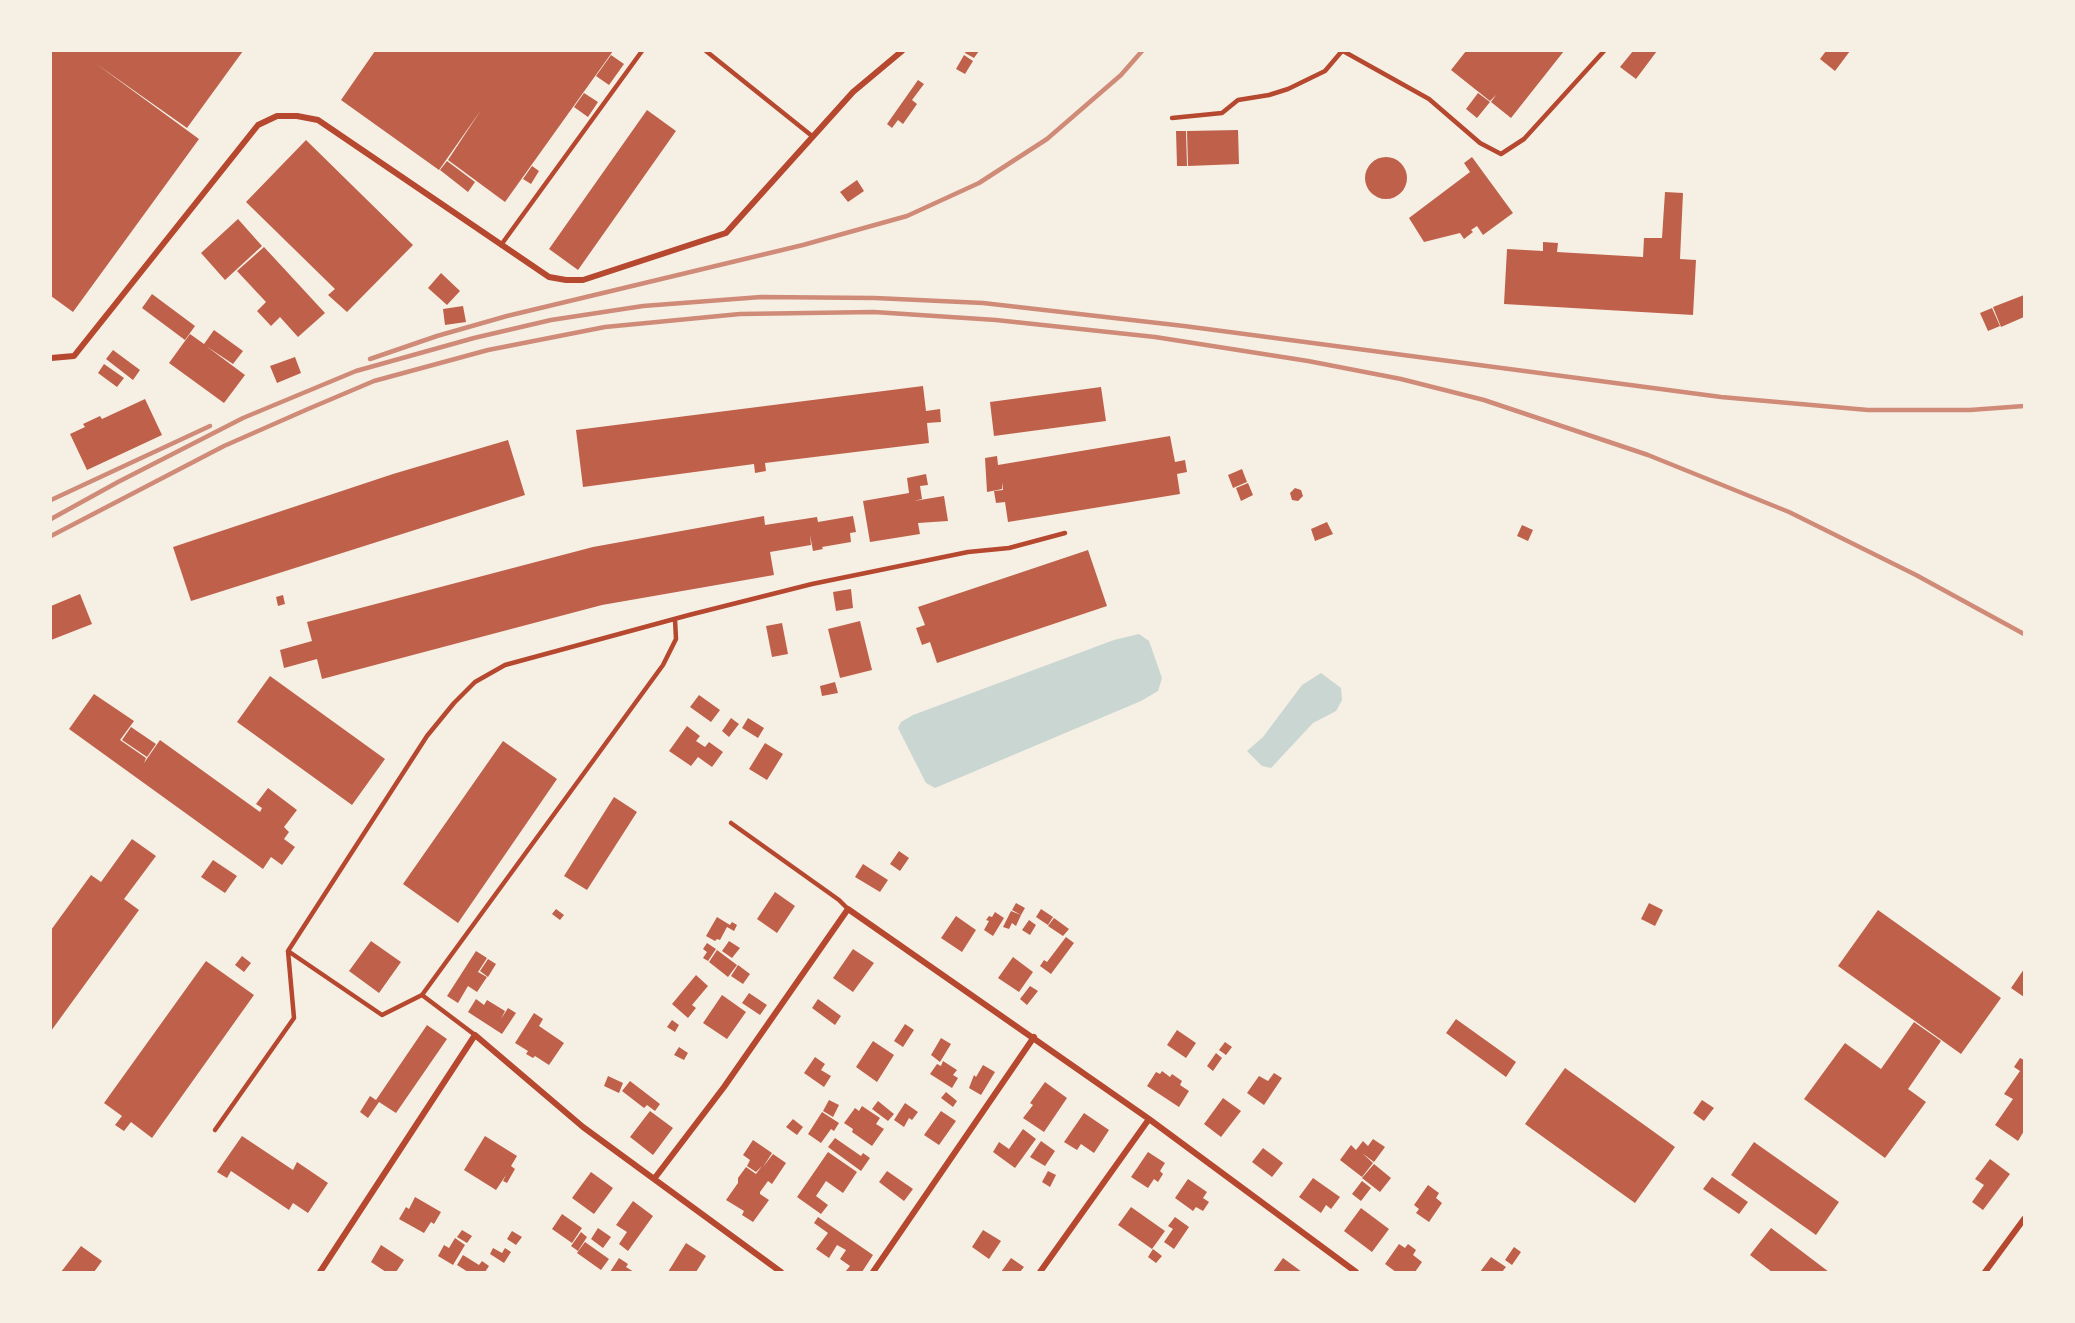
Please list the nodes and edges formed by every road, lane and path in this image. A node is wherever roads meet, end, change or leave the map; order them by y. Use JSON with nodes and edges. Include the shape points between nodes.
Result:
{"nodes":[{"id":1,"x":642,"y":51,"type":"edge"},
{"id":2,"x":706,"y":51,"type":"edge"},
{"id":3,"x":902,"y":51,"type":"edge"},
{"id":4,"x":1342,"y":51,"type":"edge"},
{"id":5,"x":1604,"y":51,"type":"edge"},
{"id":6,"x":1172,"y":118,"type":"dead end"},
{"id":7,"x":812,"y":136,"type":"junction"},
{"id":8,"x":501,"y":245,"type":"junction"},
{"id":9,"x":51,"y":358,"type":"edge"},
{"id":10,"x":1065,"y":533,"type":"dead end"},
{"id":11,"x":675,"y":619,"type":"junction"},
{"id":12,"x":731,"y":823,"type":"dead end"},
{"id":13,"x":849,"y":909,"type":"junction"},
{"id":14,"x":288,"y":951,"type":"junction"},
{"id":15,"x":422,"y":995,"type":"junction"},
{"id":16,"x":476,"y":1035,"type":"junction"},
{"id":17,"x":1034,"y":1037,"type":"junction"},
{"id":18,"x":1149,"y":1119,"type":"junction"},
{"id":19,"x":215,"y":1130,"type":"dead end"},
{"id":20,"x":654,"y":1179,"type":"junction"},
{"id":21,"x":2024,"y":1219,"type":"edge"},
{"id":22,"x":320,"y":1272,"type":"edge"},
{"id":23,"x":781,"y":1272,"type":"edge"},
{"id":24,"x":873,"y":1272,"type":"edge"},
{"id":25,"x":1040,"y":1272,"type":"edge"},
{"id":26,"x":1356,"y":1272,"type":"edge"},
{"id":27,"x":1985,"y":1272,"type":"edge"}],
"edges":[{"from":1,"to":8,"type":"lane"},
{"from":2,"to":7,"type":"lane"},
{"from":3,"to":7,"type":"street","via":[[853,92]]},
{"from":4,"to":5,"type":"lane","via":[[1429,99],[1480,143],[1501,154],[1524,139]]},
{"from":4,"to":6,"type":"lane","via":[[1325,70],[1288,90],[1238,100],[1222,113]]},
{"from":7,"to":8,"type":"street","via":[[726,233],[583,280],[549,277]]},
{"from":8,"to":9,"type":"street","via":[[318,120],[278,116],[258,126],[74,356]]},
{"from":10,"to":11,"type":"lane","via":[[1009,548],[968,552],[812,584]]},
{"from":11,"to":14,"type":"lane","via":[[505,665],[476,682],[428,736]]},
{"from":11,"to":15,"type":"lane","via":[[676,639],[663,665]]},
{"from":12,"to":13,"type":"lane"},
{"from":13,"to":17,"type":"street"},
{"from":13,"to":20,"type":"street"},
{"from":14,"to":15,"type":"lane","via":[[382,1015]]},
{"from":14,"to":19,"type":"lane","via":[[294,1018]]},
{"from":15,"to":16,"type":"lane"},
{"from":16,"to":20,"type":"street","via":[[583,1127]]},
{"from":16,"to":22,"type":"street"},
{"from":17,"to":18,"type":"street"},
{"from":17,"to":24,"type":"street"},
{"from":18,"to":25,"type":"street"},
{"from":18,"to":26,"type":"street"},
{"from":20,"to":23,"type":"street"},
{"from":21,"to":27,"type":"street"}]}
